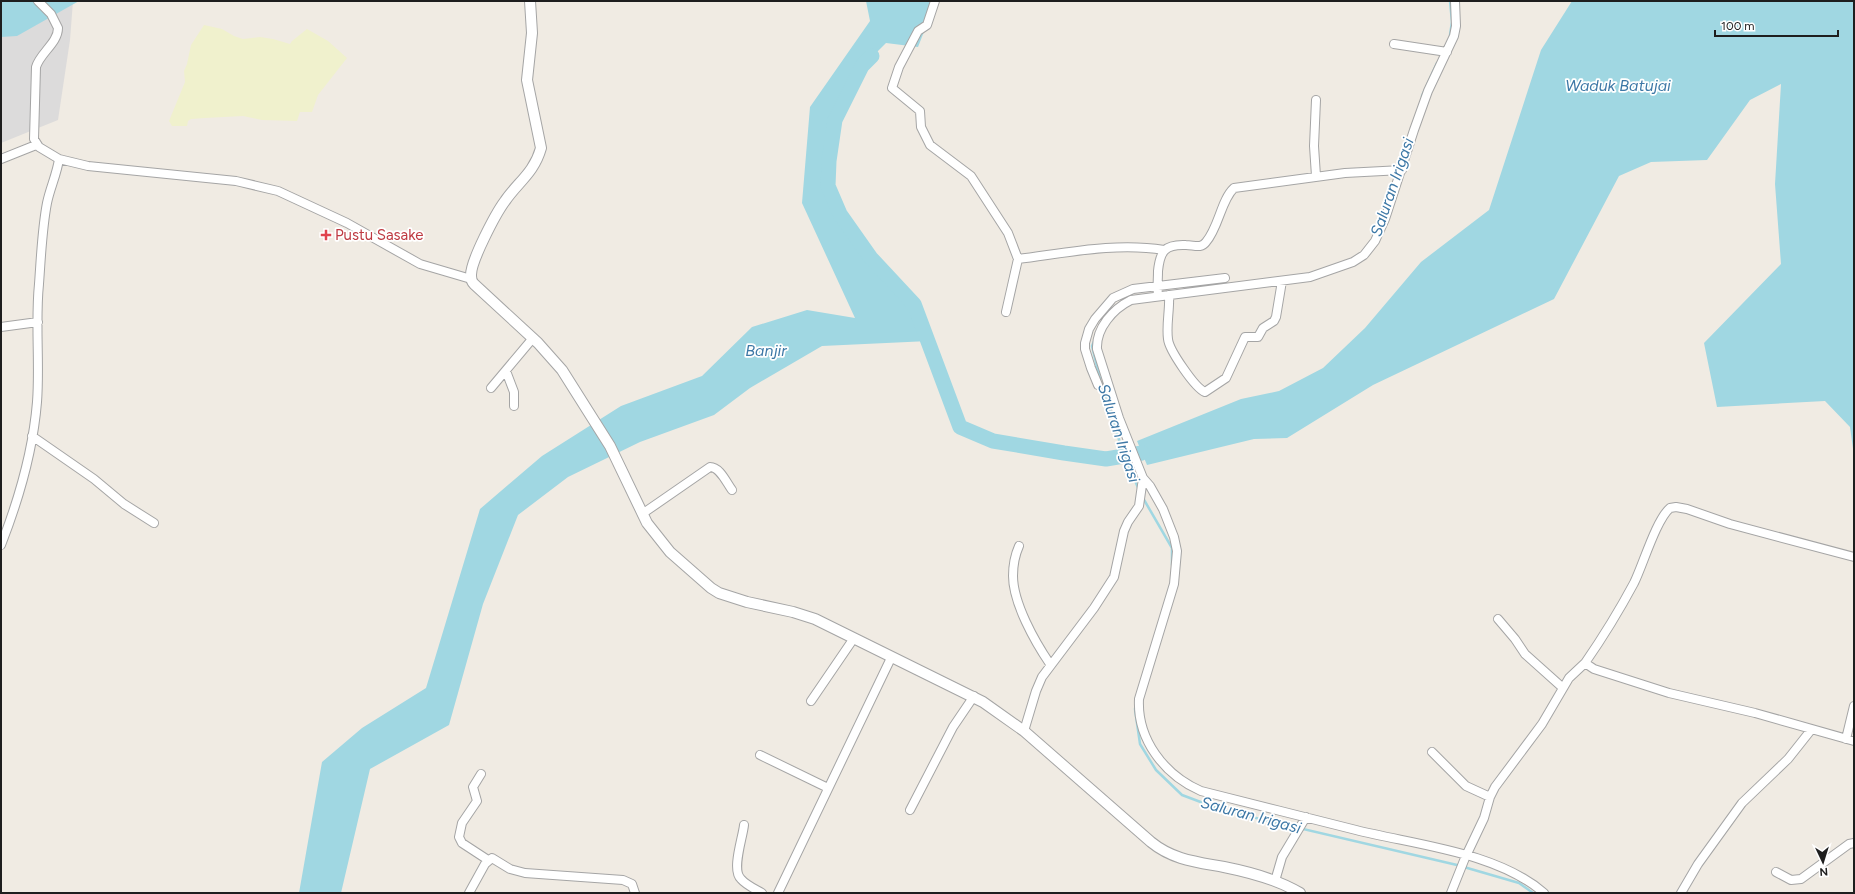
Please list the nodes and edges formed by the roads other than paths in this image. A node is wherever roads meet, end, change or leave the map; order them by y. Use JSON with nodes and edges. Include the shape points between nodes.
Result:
{"nodes":[{"id":1,"x":530,"y":1,"type":"edge"},
{"id":2,"x":935,"y":1,"type":"edge"},
{"id":3,"x":1455,"y":1,"type":"edge"},
{"id":4,"x":41,"y":4,"type":"edge"},
{"id":5,"x":1394,"y":44,"type":"dead end"},
{"id":6,"x":1444,"y":51,"type":"junction"},
{"id":7,"x":1316,"y":100,"type":"dead end"},
{"id":8,"x":36,"y":145,"type":"junction"},
{"id":9,"x":1,"y":159,"type":"edge"},
{"id":10,"x":59,"y":159,"type":"junction"},
{"id":11,"x":1399,"y":170,"type":"junction"},
{"id":12,"x":1316,"y":176,"type":"junction"},
{"id":13,"x":1164,"y":250,"type":"junction"},
{"id":14,"x":1018,"y":259,"type":"junction"},
{"id":15,"x":1224,"y":278,"type":"dead end"},
{"id":16,"x":471,"y":279,"type":"junction"},
{"id":17,"x":1282,"y":281,"type":"junction"},
{"id":18,"x":1158,"y":291,"type":"junction"},
{"id":19,"x":1169,"y":295,"type":"junction"},
{"id":20,"x":1006,"y":312,"type":"dead end"},
{"id":21,"x":38,"y":322,"type":"junction"},
{"id":22,"x":1,"y":326,"type":"edge"},
{"id":23,"x":533,"y":338,"type":"junction"},
{"id":24,"x":1097,"y":367,"type":"junction"},
{"id":25,"x":506,"y":371,"type":"junction"},
{"id":26,"x":1098,"y":385,"type":"dead end"},
{"id":27,"x":492,"y":388,"type":"dead end"},
{"id":28,"x":514,"y":406,"type":"dead end"},
{"id":29,"x":32,"y":436,"type":"junction"},
{"id":30,"x":1142,"y":476,"type":"junction"},
{"id":31,"x":732,"y":490,"type":"dead end"},
{"id":32,"x":642,"y":514,"type":"junction"},
{"id":33,"x":154,"y":523,"type":"dead end"},
{"id":34,"x":1,"y":545,"type":"edge"},
{"id":35,"x":1019,"y":546,"type":"dead end"},
{"id":36,"x":1854,"y":557,"type":"edge"},
{"id":37,"x":1498,"y":619,"type":"dead end"},
{"id":38,"x":854,"y":638,"type":"junction"},
{"id":39,"x":891,"y":658,"type":"junction"},
{"id":40,"x":1586,"y":663,"type":"junction"},
{"id":41,"x":1050,"y":664,"type":"junction"},
{"id":42,"x":1563,"y":688,"type":"junction"},
{"id":43,"x":974,"y":696,"type":"junction"},
{"id":44,"x":811,"y":701,"type":"dead end"},
{"id":45,"x":1854,"y":706,"type":"edge"},
{"id":46,"x":1811,"y":730,"type":"junction"},
{"id":47,"x":1024,"y":731,"type":"junction"},
{"id":48,"x":1850,"y":740,"type":"edge"},
{"id":49,"x":1432,"y":752,"type":"dead end"},
{"id":50,"x":760,"y":755,"type":"dead end"},
{"id":51,"x":481,"y":774,"type":"dead end"},
{"id":52,"x":828,"y":788,"type":"junction"},
{"id":53,"x":1490,"y":797,"type":"junction"},
{"id":54,"x":910,"y":810,"type":"dead end"},
{"id":55,"x":1306,"y":817,"type":"junction"},
{"id":56,"x":744,"y":825,"type":"dead end"},
{"id":57,"x":1854,"y":843,"type":"edge"},
{"id":58,"x":1465,"y":857,"type":"junction"},
{"id":59,"x":488,"y":860,"type":"junction"},
{"id":60,"x":1776,"y":872,"type":"dead end"},
{"id":61,"x":1275,"y":881,"type":"junction"},
{"id":62,"x":469,"y":893,"type":"edge"},
{"id":63,"x":635,"y":893,"type":"edge"},
{"id":64,"x":762,"y":893,"type":"edge"},
{"id":65,"x":778,"y":893,"type":"edge"},
{"id":66,"x":1300,"y":893,"type":"edge"},
{"id":67,"x":1451,"y":893,"type":"edge"},
{"id":68,"x":1544,"y":893,"type":"edge"},
{"id":69,"x":1681,"y":893,"type":"edge"}],
"edges":[{"from":1,"to":16,"type":"street","via":[[532,28],[527,80],[541,148],[539,157],[528,175],[503,203],[476,254]]},
{"from":2,"to":14,"type":"street","via":[[927,25],[918,31],[898,68],[892,88],[920,111],[921,127],[930,145],[971,176],[1008,233]]},
{"from":3,"to":6,"type":"street","via":[[1456,30]]},
{"from":4,"to":8,"type":"street","via":[[56,20],[58,28],[56,36],[36,68]]},
{"from":5,"to":6,"type":"street"},
{"from":6,"to":11,"type":"street"},
{"from":7,"to":12,"type":"street"},
{"from":8,"to":9,"type":"street"},
{"from":8,"to":10,"type":"street"},
{"from":10,"to":16,"type":"street","via":[[88,166],[236,181],[278,191],[345,222],[420,264]]},
{"from":10,"to":21,"type":"street","via":[[58,171],[47,202],[38,288]]},
{"from":11,"to":12,"type":"street"},
{"from":11,"to":17,"type":"street","via":[[1386,219],[1375,241],[1364,255],[1353,262],[1317,274]]},
{"from":12,"to":13,"type":"street","via":[[1234,188],[1206,243],[1197,247],[1174,245]]},
{"from":13,"to":14,"type":"street","via":[[1145,246],[1121,246]]},
{"from":13,"to":18,"type":"street","via":[[1159,262]]},
{"from":14,"to":20,"type":"street"},
{"from":15,"to":18,"type":"street"},
{"from":16,"to":23,"type":"street"},
{"from":17,"to":19,"type":"street"},
{"from":17,"to":19,"type":"street","via":[[1274,321],[1263,328],[1258,337],[1245,337],[1226,378],[1205,392],[1192,381],[1168,341]]},
{"from":18,"to":19,"type":"street"},
{"from":18,"to":24,"type":"street","via":[[1131,300],[1117,309],[1107,320],[1097,339]]},
{"from":21,"to":22,"type":"street"},
{"from":21,"to":29,"type":"street","via":[[38,397]]},
{"from":23,"to":25,"type":"street"},
{"from":23,"to":32,"type":"street","via":[[562,370],[610,446]]},
{"from":24,"to":26,"type":"street"},
{"from":24,"to":30,"type":"street"},
{"from":25,"to":27,"type":"street"},
{"from":25,"to":28,"type":"street","via":[[514,392]]},
{"from":29,"to":33,"type":"street"},
{"from":29,"to":34,"type":"street","via":[[20,492]]},
{"from":30,"to":41,"type":"street","via":[[1139,506],[1127,524],[1118,566],[1109,585],[1073,637]]},
{"from":30,"to":55,"type":"street","via":[[1163,508],[1177,551],[1174,584],[1139,698],[1140,718],[1147,741],[1176,776],[1194,788]]},
{"from":31,"to":32,"type":"street","via":[[719,471],[710,467]]},
{"from":32,"to":38,"type":"street","via":[[652,532],[670,552],[711,588],[747,602],[815,619]]},
{"from":35,"to":41,"type":"street","via":[[1013,575],[1016,592],[1028,625]]},
{"from":36,"to":40,"type":"street","via":[[1730,524],[1687,509],[1670,508],[1661,520],[1634,582]]},
{"from":37,"to":42,"type":"street","via":[[1525,654]]},
{"from":38,"to":39,"type":"street"},
{"from":38,"to":44,"type":"street"},
{"from":39,"to":43,"type":"street"},
{"from":39,"to":52,"type":"street"},
{"from":40,"to":42,"type":"street","via":[[1571,675]]},
{"from":40,"to":46,"type":"street","via":[[1594,669],[1641,685],[1755,713]]},
{"from":41,"to":47,"type":"street","via":[[1036,691]]},
{"from":42,"to":53,"type":"street","via":[[1542,724]]},
{"from":43,"to":47,"type":"street"},
{"from":43,"to":54,"type":"street","via":[[953,727]]},
{"from":45,"to":48,"type":"street"},
{"from":46,"to":48,"type":"street"},
{"from":46,"to":69,"type":"street","via":[[1788,759],[1742,803],[1698,864]]},
{"from":47,"to":61,"type":"street","via":[[1168,854],[1186,861],[1236,870]]},
{"from":49,"to":53,"type":"street","via":[[1466,786]]},
{"from":50,"to":52,"type":"street"},
{"from":51,"to":59,"type":"street","via":[[473,787],[477,800],[462,823],[459,837],[462,843]]},
{"from":52,"to":65,"type":"street"},
{"from":53,"to":58,"type":"street","via":[[1484,818]]},
{"from":55,"to":58,"type":"street"},
{"from":55,"to":61,"type":"street","via":[[1282,857]]},
{"from":56,"to":64,"type":"street","via":[[737,867],[738,876]]},
{"from":57,"to":60,"type":"street","via":[[1800,879],[1791,880]]},
{"from":58,"to":67,"type":"street"},
{"from":58,"to":68,"type":"street","via":[[1514,872]]},
{"from":59,"to":62,"type":"street"},
{"from":59,"to":63,"type":"street","via":[[495,859],[510,869],[525,873],[623,880],[632,884]]},
{"from":61,"to":66,"type":"street"}]}
